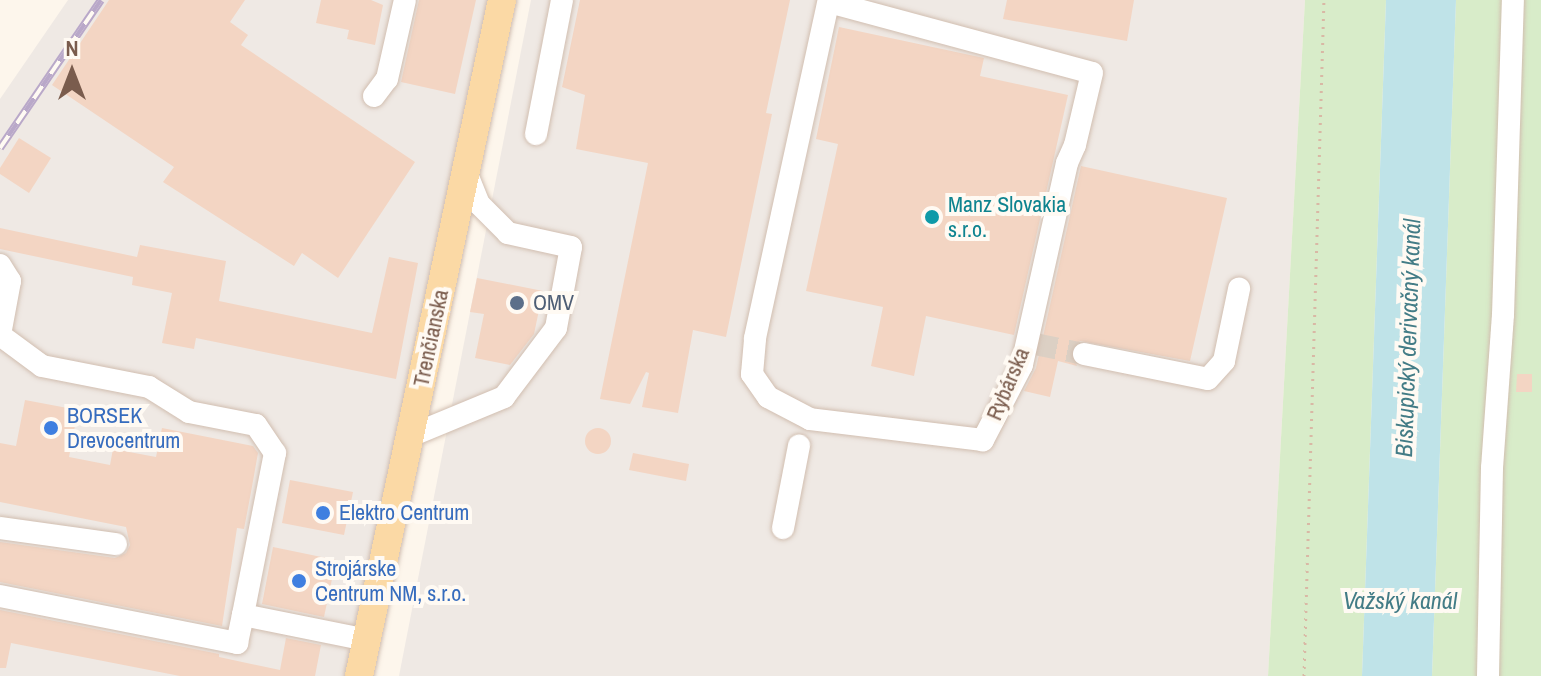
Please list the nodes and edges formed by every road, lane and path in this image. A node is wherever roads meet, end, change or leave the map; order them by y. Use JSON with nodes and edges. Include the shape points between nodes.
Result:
{"nodes":[{"id":1,"x":405,"y":0,"type":"edge"},
{"id":2,"x":502,"y":0,"type":"edge"},
{"id":3,"x":562,"y":0,"type":"edge"},
{"id":4,"x":1324,"y":0,"type":"edge"},
{"id":5,"x":1513,"y":0,"type":"edge"},
{"id":6,"x":829,"y":1,"type":"edge"},
{"id":7,"x":374,"y":96,"type":"dead end"},
{"id":8,"x":536,"y":134,"type":"dead end"},
{"id":9,"x":466,"y":171,"type":"junction"},
{"id":10,"x":0,"y":265,"type":"edge"},
{"id":11,"x":1239,"y":289,"type":"dead end"},
{"id":12,"x":1084,"y":354,"type":"tunnel mouth"},
{"id":13,"x":410,"y":436,"type":"junction"},
{"id":14,"x":799,"y":446,"type":"dead end"},
{"id":15,"x":0,"y":528,"type":"edge"},
{"id":16,"x":783,"y":528,"type":"dead end"},
{"id":17,"x":116,"y":544,"type":"dead end"},
{"id":18,"x":0,"y":596,"type":"edge"},
{"id":19,"x":243,"y":615,"type":"junction"},
{"id":20,"x":367,"y":640,"type":"junction"},
{"id":21,"x":359,"y":676,"type":"edge"},
{"id":22,"x":1304,"y":676,"type":"edge"},
{"id":23,"x":1488,"y":676,"type":"edge"}],
"edges":[{"from":1,"to":7,"type":"lane","via":[[387,79]]},
{"from":2,"to":9,"type":"main road","name":"Trenčianska"},
{"from":3,"to":8,"type":"lane"},
{"from":4,"to":22,"type":"path"},
{"from":5,"to":23,"type":"lane"},
{"from":6,"to":6,"type":"lane","name":"Rybárska","via":[[1092,73],[1067,163],[1031,343],[983,440],[810,419],[768,397],[752,374],[755,338]]},
{"from":9,"to":13,"type":"main road","name":"Trenčianska"},
{"from":9,"to":13,"type":"lane","via":[[479,204],[508,233],[571,247],[556,328],[504,397]]},
{"from":10,"to":19,"type":"lane","via":[[10,281],[0,335],[42,366],[149,387],[189,412],[256,425],[275,453]]},
{"from":11,"to":12,"type":"lane","via":[[1224,361],[1208,379]]},
{"from":13,"to":20,"type":"main road","name":"Trenčianska"},
{"from":14,"to":16,"type":"lane"},
{"from":15,"to":17,"type":"lane"},
{"from":18,"to":19,"type":"lane","via":[[237,643]]},
{"from":19,"to":20,"type":"lane"},
{"from":20,"to":21,"type":"main road","name":"Trenčianska"}]}
